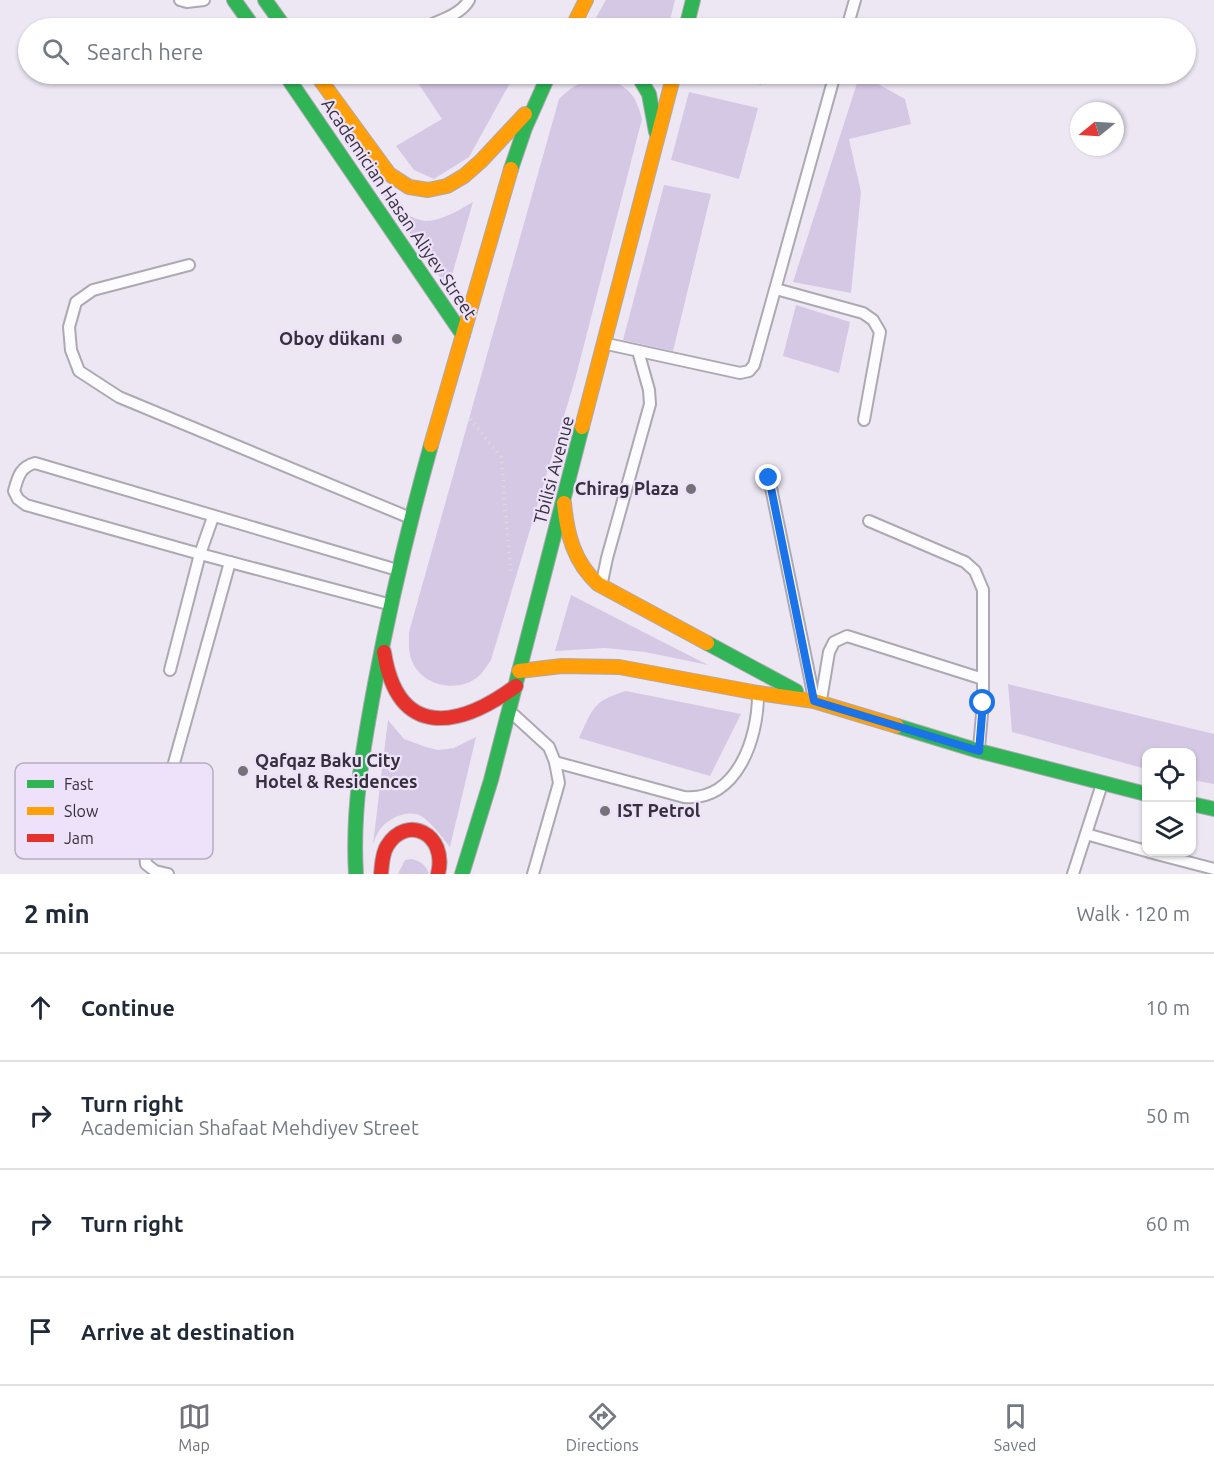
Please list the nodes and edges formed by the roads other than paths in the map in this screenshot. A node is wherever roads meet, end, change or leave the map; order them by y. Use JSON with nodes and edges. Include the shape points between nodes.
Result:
{"nodes":[{"id":1,"x":180,"y":0,"type":"edge"},
{"id":2,"x":204,"y":0,"type":"edge"},
{"id":3,"x":234,"y":0,"type":"edge"},
{"id":4,"x":266,"y":0,"type":"edge"},
{"id":5,"x":469,"y":0,"type":"edge"},
{"id":6,"x":586,"y":0,"type":"edge"},
{"id":7,"x":693,"y":0,"type":"edge"},
{"id":8,"x":855,"y":0,"type":"edge"},
{"id":9,"x":247,"y":18,"type":"edge"},
{"id":10,"x":278,"y":18,"type":"edge"},
{"id":11,"x":444,"y":18,"type":"edge"},
{"id":12,"x":577,"y":18,"type":"edge"},
{"id":13,"x":688,"y":18,"type":"edge"},
{"id":14,"x":850,"y":18,"type":"edge"},
{"id":15,"x":292,"y":84,"type":"edge"},
{"id":16,"x":323,"y":84,"type":"edge"},
{"id":17,"x":545,"y":84,"type":"edge"},
{"id":18,"x":644,"y":84,"type":"edge"},
{"id":19,"x":672,"y":84,"type":"edge"},
{"id":20,"x":832,"y":84,"type":"edge"},
{"id":21,"x":535,"y":104,"type":"junction"},
{"id":22,"x":657,"y":143,"type":"junction"},
{"id":23,"x":189,"y":265,"type":"dead end"},
{"id":24,"x":776,"y":289,"type":"junction"},
{"id":25,"x":463,"y":335,"type":"junction"},
{"id":26,"x":605,"y":344,"type":"junction"},
{"id":27,"x":638,"y":351,"type":"junction"},
{"id":28,"x":864,"y":420,"type":"dead end"},
{"id":29,"x":769,"y":478,"type":"dead end"},
{"id":30,"x":564,"y":503,"type":"junction"},
{"id":31,"x":213,"y":517,"type":"junction"},
{"id":32,"x":411,"y":518,"type":"junction"},
{"id":33,"x":869,"y":521,"type":"dead end"},
{"id":34,"x":200,"y":554,"type":"junction"},
{"id":35,"x":230,"y":562,"type":"junction"},
{"id":36,"x":397,"y":570,"type":"junction"},
{"id":37,"x":601,"y":587,"type":"junction"},
{"id":38,"x":389,"y":604,"type":"junction"},
{"id":39,"x":382,"y":638,"type":"junction"},
{"id":40,"x":170,"y":670,"type":"dead end"},
{"id":41,"x":519,"y":671,"type":"junction"},
{"id":42,"x":761,"y":672,"type":"junction"},
{"id":43,"x":983,"y":679,"type":"junction"},
{"id":44,"x":516,"y":686,"type":"junction"},
{"id":45,"x":758,"y":693,"type":"junction"},
{"id":46,"x":818,"y":702,"type":"junction"},
{"id":47,"x":509,"y":710,"type":"junction"},
{"id":48,"x":979,"y":751,"type":"junction"},
{"id":49,"x":555,"y":762,"type":"junction"},
{"id":50,"x":174,"y":763,"type":"edge"},
{"id":51,"x":1102,"y":784,"type":"junction"},
{"id":52,"x":1142,"y":793,"type":"edge"},
{"id":53,"x":1196,"y":805,"type":"edge"},
{"id":54,"x":1214,"y":809,"type":"edge"},
{"id":55,"x":1086,"y":834,"type":"junction"},
{"id":56,"x":1142,"y":849,"type":"edge"},
{"id":57,"x":1166,"y":856,"type":"edge"},
{"id":58,"x":146,"y":859,"type":"edge"},
{"id":59,"x":1214,"y":869,"type":"edge"},
{"id":60,"x":168,"y":874,"type":"edge"},
{"id":61,"x":356,"y":874,"type":"edge"},
{"id":62,"x":381,"y":874,"type":"edge"},
{"id":63,"x":438,"y":874,"type":"edge"},
{"id":64,"x":462,"y":874,"type":"edge"},
{"id":65,"x":533,"y":874,"type":"edge"},
{"id":66,"x":1073,"y":874,"type":"edge"}],
"edges":[{"from":1,"to":2,"type":"lane"},
{"from":3,"to":9,"type":"main road"},
{"from":4,"to":10,"type":"main road"},
{"from":5,"to":11,"type":"lane","via":[[466,6]]},
{"from":6,"to":12,"type":"main road"},
{"from":7,"to":13,"type":"main road"},
{"from":8,"to":14,"type":"lane"},
{"from":15,"to":25,"type":"main road","name":"Academician Hasan Aliyev Street"},
{"from":16,"to":21,"type":"main road","name":"Academician Hasan Aliyev Street","via":[[389,174],[399,183],[420,191],[432,191],[466,175]]},
{"from":17,"to":21,"type":"main road"},
{"from":18,"to":22,"type":"main road","via":[[653,105]]},
{"from":19,"to":22,"type":"main road","name":"Tbilisi Avenue"},
{"from":20,"to":24,"type":"lane"},
{"from":21,"to":25,"type":"main road","via":[[515,156]]},
{"from":22,"to":26,"type":"main road","name":"Tbilisi Avenue"},
{"from":23,"to":32,"type":"lane","via":[[93,290],[76,302],[69,327],[71,350],[79,371],[119,397]]},
{"from":24,"to":27,"type":"lane","via":[[754,365],[748,371],[741,373]]},
{"from":24,"to":28,"type":"lane","via":[[863,313],[873,320],[880,332]]},
{"from":25,"to":32,"type":"main road"},
{"from":26,"to":27,"type":"lane"},
{"from":26,"to":30,"type":"main road","name":"Tbilisi Avenue"},
{"from":27,"to":37,"type":"lane","via":[[650,404]]},
{"from":29,"to":46,"type":"lane"},
{"from":30,"to":37,"type":"main road","via":[[568,536],[579,565]]},
{"from":30,"to":41,"type":"main road","name":"Tbilisi Avenue"},
{"from":31,"to":34,"type":"lane"},
{"from":31,"to":34,"type":"lane","via":[[35,463],[20,472],[15,491],[26,505]]},
{"from":31,"to":36,"type":"lane"},
{"from":32,"to":36,"type":"main road"},
{"from":33,"to":43,"type":"lane","via":[[965,562],[975,571],[983,590]]},
{"from":34,"to":35,"type":"lane"},
{"from":34,"to":40,"type":"lane"},
{"from":35,"to":38,"type":"lane"},
{"from":35,"to":50,"type":"lane"},
{"from":36,"to":38,"type":"main road"},
{"from":37,"to":42,"type":"main road"},
{"from":38,"to":39,"type":"main road"},
{"from":39,"to":44,"type":"main road","via":[[390,683],[398,697],[426,716],[464,715]]},
{"from":39,"to":61,"type":"main road","via":[[355,798]]},
{"from":41,"to":44,"type":"main road","name":"Tbilisi Avenue"},
{"from":41,"to":45,"type":"main road","via":[[562,666],[619,667]]},
{"from":42,"to":45,"type":"main road","via":[[752,671],[745,677],[746,685]]},
{"from":42,"to":46,"type":"main road"},
{"from":43,"to":46,"type":"lane","via":[[847,636],[834,642],[829,652]]},
{"from":43,"to":48,"type":"lane"},
{"from":44,"to":47,"type":"main road","name":"Tbilisi Avenue"},
{"from":45,"to":46,"type":"main road"},
{"from":45,"to":49,"type":"lane","via":[[757,721],[743,757],[724,787],[710,794],[684,797]]},
{"from":46,"to":48,"type":"main road"},
{"from":47,"to":49,"type":"lane","via":[[549,747]]},
{"from":47,"to":64,"type":"main road","name":"Tbilisi Avenue"},
{"from":48,"to":51,"type":"main road"},
{"from":49,"to":65,"type":"lane","via":[[559,783]]},
{"from":51,"to":52,"type":"main road"},
{"from":51,"to":55,"type":"lane"},
{"from":53,"to":54,"type":"main road"},
{"from":55,"to":56,"type":"lane"},
{"from":55,"to":66,"type":"lane"},
{"from":57,"to":59,"type":"lane"},
{"from":58,"to":60,"type":"lane","via":[[155,871]]},
{"from":62,"to":63,"type":"main road","via":[[383,854],[391,840],[401,832],[413,830],[426,834],[435,843],[440,860]]}]}
